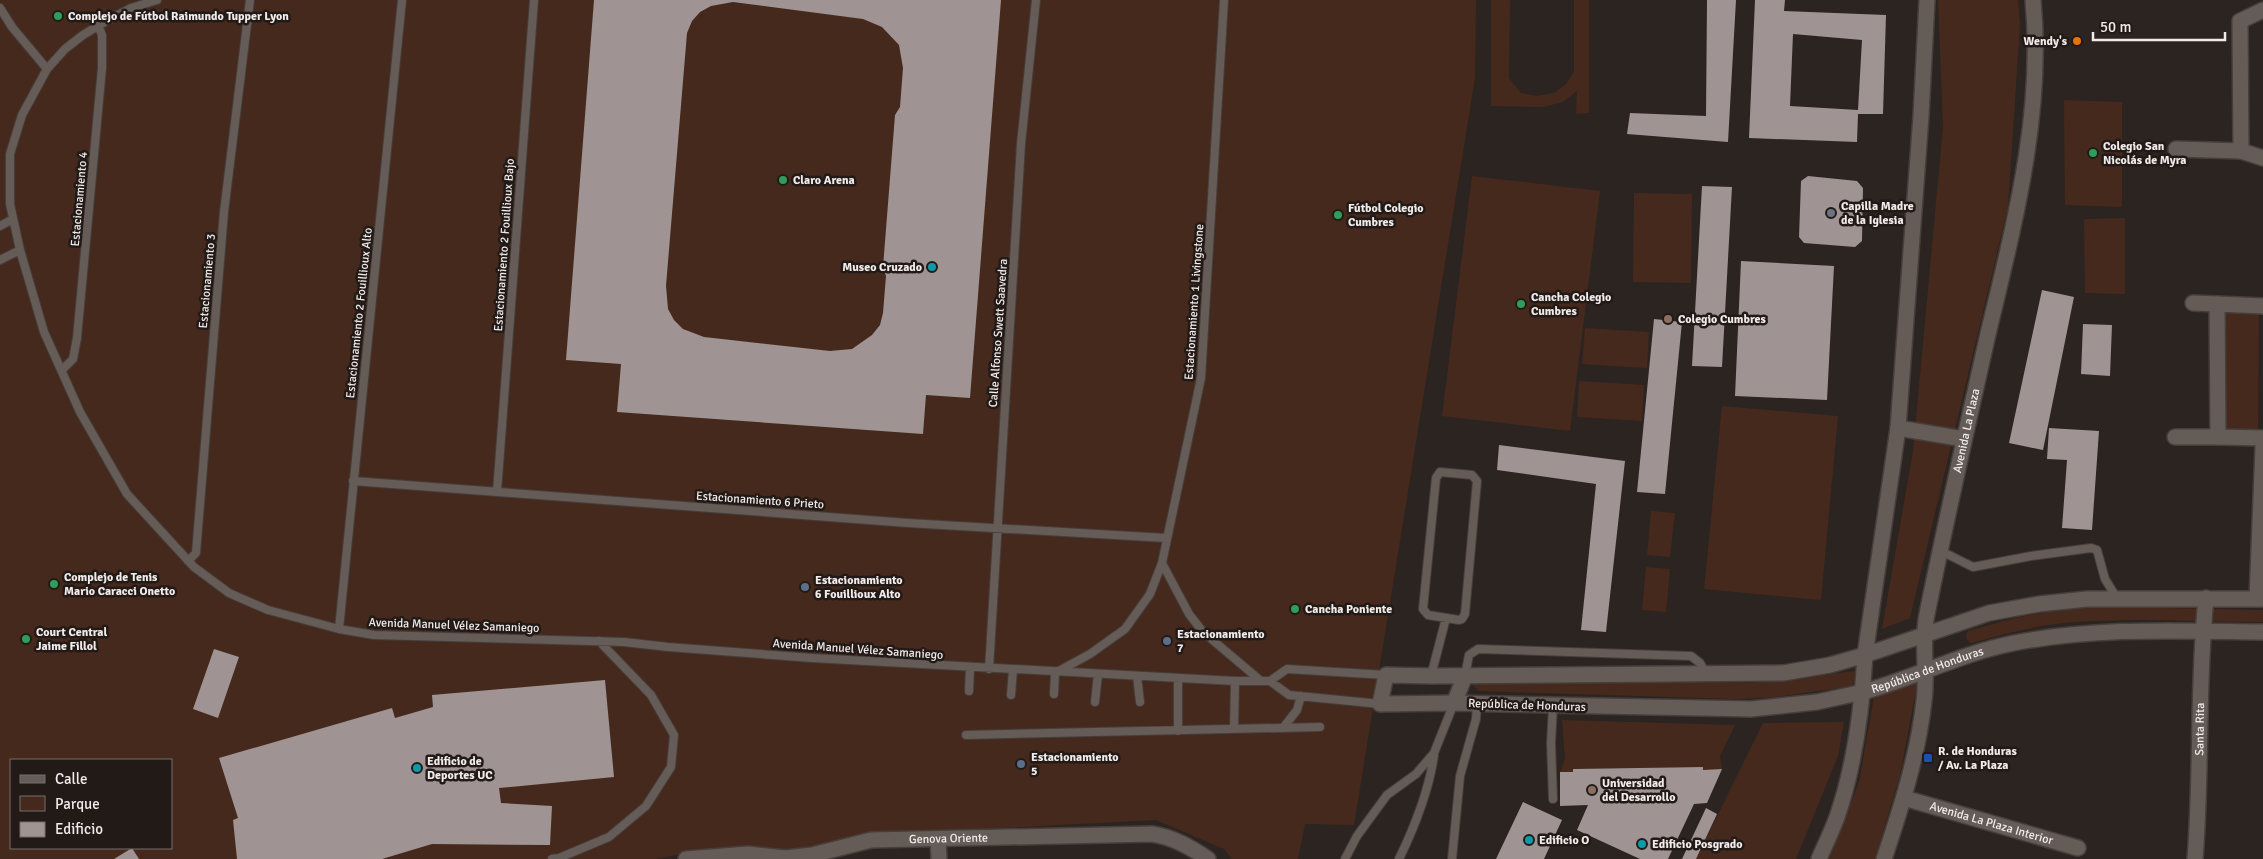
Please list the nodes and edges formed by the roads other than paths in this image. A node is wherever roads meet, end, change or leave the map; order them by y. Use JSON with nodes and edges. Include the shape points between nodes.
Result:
{"nodes":[{"id":1,"x":157,"y":0,"type":"edge"},
{"id":2,"x":250,"y":0,"type":"edge"},
{"id":3,"x":402,"y":0,"type":"edge"},
{"id":4,"x":534,"y":0,"type":"edge"},
{"id":5,"x":1036,"y":0,"type":"edge"},
{"id":6,"x":1224,"y":0,"type":"edge"},
{"id":7,"x":1927,"y":0,"type":"edge"},
{"id":8,"x":2033,"y":0,"type":"edge"},
{"id":9,"x":0,"y":8,"type":"edge"},
{"id":10,"x":2263,"y":10,"type":"edge"},
{"id":11,"x":98,"y":25,"type":"junction"},
{"id":12,"x":47,"y":68,"type":"junction"},
{"id":13,"x":2176,"y":149,"type":"dead end"},
{"id":14,"x":2240,"y":151,"type":"junction"},
{"id":15,"x":2263,"y":158,"type":"edge"},
{"id":16,"x":13,"y":220,"type":"junction"},
{"id":17,"x":0,"y":226,"type":"edge"},
{"id":18,"x":20,"y":250,"type":"junction"},
{"id":19,"x":0,"y":260,"type":"edge"},
{"id":20,"x":2193,"y":303,"type":"dead end"},
{"id":21,"x":2217,"y":304,"type":"junction"},
{"id":22,"x":2263,"y":306,"type":"edge"},
{"id":23,"x":62,"y":370,"type":"junction"},
{"id":24,"x":1898,"y":428,"type":"junction"},
{"id":25,"x":2175,"y":437,"type":"dead end"},
{"id":26,"x":2218,"y":437,"type":"junction"},
{"id":27,"x":2263,"y":438,"type":"edge"},
{"id":28,"x":1964,"y":439,"type":"junction"},
{"id":29,"x":2263,"y":447,"type":"edge"},
{"id":30,"x":353,"y":481,"type":"junction"},
{"id":31,"x":496,"y":492,"type":"junction"},
{"id":32,"x":997,"y":529,"type":"junction"},
{"id":33,"x":1166,"y":538,"type":"junction"},
{"id":34,"x":1941,"y":551,"type":"junction"},
{"id":35,"x":188,"y":561,"type":"junction"},
{"id":36,"x":1162,"y":563,"type":"junction"},
{"id":37,"x":2206,"y":598,"type":"junction"},
{"id":38,"x":2260,"y":599,"type":"edge"},
{"id":39,"x":2118,"y":600,"type":"junction"},
{"id":40,"x":1446,"y":618,"type":"junction"},
{"id":41,"x":339,"y":629,"type":"junction"},
{"id":42,"x":2202,"y":631,"type":"junction"},
{"id":43,"x":2263,"y":632,"type":"edge"},
{"id":44,"x":1925,"y":635,"type":"junction"},
{"id":45,"x":599,"y":641,"type":"junction"},
{"id":46,"x":1865,"y":655,"type":"junction"},
{"id":47,"x":970,"y":667,"type":"junction"},
{"id":48,"x":989,"y":669,"type":"junction"},
{"id":49,"x":1013,"y":670,"type":"junction"},
{"id":50,"x":1705,"y":672,"type":"junction"},
{"id":51,"x":1926,"y":672,"type":"junction"},
{"id":52,"x":1055,"y":673,"type":"junction"},
{"id":53,"x":1098,"y":674,"type":"junction"},
{"id":54,"x":1386,"y":675,"type":"junction"},
{"id":55,"x":1136,"y":676,"type":"junction"},
{"id":56,"x":1431,"y":676,"type":"junction"},
{"id":57,"x":1466,"y":676,"type":"junction"},
{"id":58,"x":1178,"y":678,"type":"junction"},
{"id":59,"x":1234,"y":681,"type":"junction"},
{"id":60,"x":1261,"y":681,"type":"junction"},
{"id":61,"x":1270,"y":681,"type":"junction"},
{"id":62,"x":969,"y":691,"type":"dead end"},
{"id":63,"x":1863,"y":692,"type":"junction"},
{"id":64,"x":1054,"y":694,"type":"dead end"},
{"id":65,"x":1011,"y":695,"type":"dead end"},
{"id":66,"x":1301,"y":696,"type":"junction"},
{"id":67,"x":1095,"y":702,"type":"dead end"},
{"id":68,"x":1140,"y":702,"type":"dead end"},
{"id":69,"x":1454,"y":703,"type":"junction"},
{"id":70,"x":1380,"y":704,"type":"junction"},
{"id":71,"x":1477,"y":704,"type":"junction"},
{"id":72,"x":1552,"y":706,"type":"junction"},
{"id":73,"x":1320,"y":727,"type":"dead end"},
{"id":74,"x":1283,"y":728,"type":"junction"},
{"id":75,"x":1234,"y":729,"type":"junction"},
{"id":76,"x":1178,"y":731,"type":"junction"},
{"id":77,"x":966,"y":735,"type":"dead end"},
{"id":78,"x":1434,"y":753,"type":"junction"},
{"id":79,"x":1904,"y":798,"type":"junction"},
{"id":80,"x":1553,"y":799,"type":"dead end"},
{"id":81,"x":938,"y":839,"type":"junction"},
{"id":82,"x":2078,"y":848,"type":"dead end"},
{"id":83,"x":786,"y":858,"type":"edge"},
{"id":84,"x":552,"y":859,"type":"edge"},
{"id":85,"x":686,"y":859,"type":"edge"},
{"id":86,"x":939,"y":859,"type":"edge"},
{"id":87,"x":1208,"y":859,"type":"edge"},
{"id":88,"x":1345,"y":859,"type":"edge"},
{"id":89,"x":1399,"y":859,"type":"edge"},
{"id":90,"x":1452,"y":859,"type":"edge"},
{"id":91,"x":1819,"y":859,"type":"edge"},
{"id":92,"x":1884,"y":859,"type":"edge"},
{"id":93,"x":2195,"y":859,"type":"edge"}],
"edges":[{"from":1,"to":11,"type":"lane","name":"Avenida Manuel Vélez Samaniego","via":[[131,8]]},
{"from":2,"to":35,"type":"lane","name":"Estacionamiento 3","via":[[224,212],[196,553]]},
{"from":3,"to":30,"type":"lane","name":"Estacionamiento 2 Fouillioux Alto"},
{"from":4,"to":31,"type":"lane","name":"Estacionamiento 2 Fouillioux Bajo"},
{"from":5,"to":32,"type":"lane","name":"Calle Alfonso Swett Saavedra","via":[[1021,144]]},
{"from":6,"to":33,"type":"lane","name":"Estacionamiento 1 Livingstone","via":[[1201,378]]},
{"from":7,"to":24,"type":"street"},
{"from":8,"to":28,"type":"street","name":"Avenida La Plaza","via":[[2035,87],[2019,202]]},
{"from":9,"to":12,"type":"lane"},
{"from":10,"to":14,"type":"street","via":[[2240,20]]},
{"from":11,"to":12,"type":"lane","name":"Avenida Manuel Vélez Samaniego"},
{"from":11,"to":23,"type":"lane","name":"Estacionamiento 4","via":[[102,35],[102,68],[77,338],[73,359]]},
{"from":12,"to":16,"type":"lane","name":"Avenida Manuel Vélez Samaniego","via":[[22,115],[10,154]]},
{"from":13,"to":14,"type":"street"},
{"from":14,"to":15,"type":"street"},
{"from":16,"to":17,"type":"lane"},
{"from":16,"to":18,"type":"lane","name":"Avenida Manuel Vélez Samaniego"},
{"from":18,"to":19,"type":"lane"},
{"from":18,"to":23,"type":"lane","name":"Avenida Manuel Vélez Samaniego","via":[[44,332]]},
{"from":20,"to":21,"type":"street"},
{"from":21,"to":22,"type":"street"},
{"from":21,"to":26,"type":"street"},
{"from":23,"to":35,"type":"lane","name":"Avenida Manuel Vélez Samaniego","via":[[80,412],[127,494]]},
{"from":24,"to":28,"type":"street"},
{"from":24,"to":46,"type":"street"},
{"from":25,"to":26,"type":"street"},
{"from":26,"to":27,"type":"street"},
{"from":28,"to":34,"type":"street","name":"Avenida La Plaza"},
{"from":29,"to":38,"type":"street"},
{"from":30,"to":31,"type":"lane","name":"Estacionamiento 6 Prieto"},
{"from":30,"to":41,"type":"lane","name":"Estacionamiento 2 Fouillioux Alto"},
{"from":31,"to":32,"type":"lane","name":"Estacionamiento 6 Prieto"},
{"from":32,"to":33,"type":"lane","name":"Estacionamiento 6 Prieto"},
{"from":32,"to":48,"type":"lane","name":"Calle Alfonso Swett Saavedra"},
{"from":33,"to":36,"type":"lane","name":"Estacionamiento 1 Livingstone"},
{"from":34,"to":39,"type":"lane","via":[[1973,567],[2091,548],[2097,550],[2106,581]]},
{"from":34,"to":44,"type":"street","name":"Avenida La Plaza","via":[[1926,616]]},
{"from":35,"to":41,"type":"lane","name":"Avenida Manuel Vélez Samaniego","via":[[229,593],[268,610]]},
{"from":36,"to":52,"type":"lane","name":"Estacionamiento 1 Livingstone","via":[[1150,594],[1125,629],[1090,654]]},
{"from":36,"to":60,"type":"lane","via":[[1189,614],[1203,632]]},
{"from":37,"to":38,"type":"street"},
{"from":37,"to":39,"type":"street"},
{"from":37,"to":42,"type":"street","name":"Santa Rita"},
{"from":39,"to":44,"type":"street","via":[[2087,599],[1989,613]]},
{"from":40,"to":40,"type":"lane","via":[[1462,619],[1465,614],[1477,481],[1472,475],[1443,472],[1436,478],[1424,609],[1428,615]]},
{"from":40,"to":56,"type":"lane"},
{"from":41,"to":45,"type":"lane","name":"Avenida Manuel Vélez Samaniego","via":[[374,636]]},
{"from":42,"to":43,"type":"street","name":"República de Honduras"},
{"from":42,"to":51,"type":"street","name":"República de Honduras","via":[[2124,630],[2062,635],[1966,655]]},
{"from":42,"to":93,"type":"street","name":"Santa Rita"},
{"from":44,"to":46,"type":"street"},
{"from":44,"to":51,"type":"street","name":"Avenida La Plaza"},
{"from":45,"to":47,"type":"lane","name":"Avenida Manuel Vélez Samaniego"},
{"from":45,"to":84,"type":"lane","via":[[651,695],[674,735],[671,767],[646,806],[610,837]]},
{"from":46,"to":50,"type":"street","via":[[1830,665],[1783,672]]},
{"from":46,"to":63,"type":"street"},
{"from":47,"to":48,"type":"lane","name":"Avenida Manuel Vélez Samaniego"},
{"from":47,"to":62,"type":"lane"},
{"from":48,"to":49,"type":"lane","name":"Avenida Manuel Vélez Samaniego"},
{"from":49,"to":52,"type":"lane","name":"Avenida Manuel Vélez Samaniego"},
{"from":49,"to":65,"type":"lane"},
{"from":50,"to":57,"type":"street"},
{"from":50,"to":57,"type":"lane","via":[[1691,656],[1478,649],[1468,655]]},
{"from":51,"to":63,"type":"street","name":"República de Honduras"},
{"from":51,"to":79,"type":"street","name":"Avenida La Plaza","via":[[1924,702]]},
{"from":52,"to":53,"type":"lane","name":"Avenida Manuel Vélez Samaniego"},
{"from":52,"to":64,"type":"lane"},
{"from":53,"to":55,"type":"lane","name":"Avenida Manuel Vélez Samaniego"},
{"from":53,"to":67,"type":"lane"},
{"from":54,"to":56,"type":"street"},
{"from":54,"to":61,"type":"lane","via":[[1287,669]]},
{"from":54,"to":70,"type":"street"},
{"from":55,"to":58,"type":"lane","name":"Avenida Manuel Vélez Samaniego"},
{"from":55,"to":68,"type":"lane"},
{"from":56,"to":57,"type":"street"},
{"from":57,"to":69,"type":"street"},
{"from":58,"to":59,"type":"lane","name":"Avenida Manuel Vélez Samaniego"},
{"from":58,"to":76,"type":"lane"},
{"from":59,"to":60,"type":"lane","name":"Avenida Manuel Vélez Samaniego"},
{"from":59,"to":75,"type":"lane"},
{"from":60,"to":61,"type":"lane","name":"Avenida Manuel Vélez Samaniego"},
{"from":61,"to":66,"type":"lane","via":[[1289,694]]},
{"from":63,"to":72,"type":"street","name":"República de Honduras","via":[[1817,702],[1751,709]]},
{"from":63,"to":91,"type":"street","via":[[1854,752],[1837,817]]},
{"from":66,"to":70,"type":"lane"},
{"from":66,"to":74,"type":"lane","via":[[1297,710]]},
{"from":69,"to":70,"type":"street","name":"República de Honduras"},
{"from":69,"to":71,"type":"street","name":"República de Honduras"},
{"from":69,"to":78,"type":"lane"},
{"from":71,"to":72,"type":"street","name":"República de Honduras"},
{"from":71,"to":90,"type":"lane","via":[[1460,776]]},
{"from":72,"to":80,"type":"lane"},
{"from":73,"to":74,"type":"lane"},
{"from":74,"to":75,"type":"lane"},
{"from":75,"to":76,"type":"lane"},
{"from":76,"to":77,"type":"lane"},
{"from":78,"to":88,"type":"lane","via":[[1416,774],[1387,795],[1364,825]]},
{"from":78,"to":89,"type":"lane","via":[[1432,773]]},
{"from":79,"to":82,"type":"street","name":"Avenida La Plaza Interior"},
{"from":79,"to":92,"type":"street","name":"Avenida La Plaza"},
{"from":81,"to":83,"type":"street","name":"Genova Oriente","via":[[871,840],[812,856]]},
{"from":81,"to":86,"type":"street"},
{"from":81,"to":87,"type":"street","name":"Genova Oriente","via":[[1152,834],[1179,841]]},
{"from":83,"to":85,"type":"street","name":"Genova Oriente","via":[[748,854]]}]}
